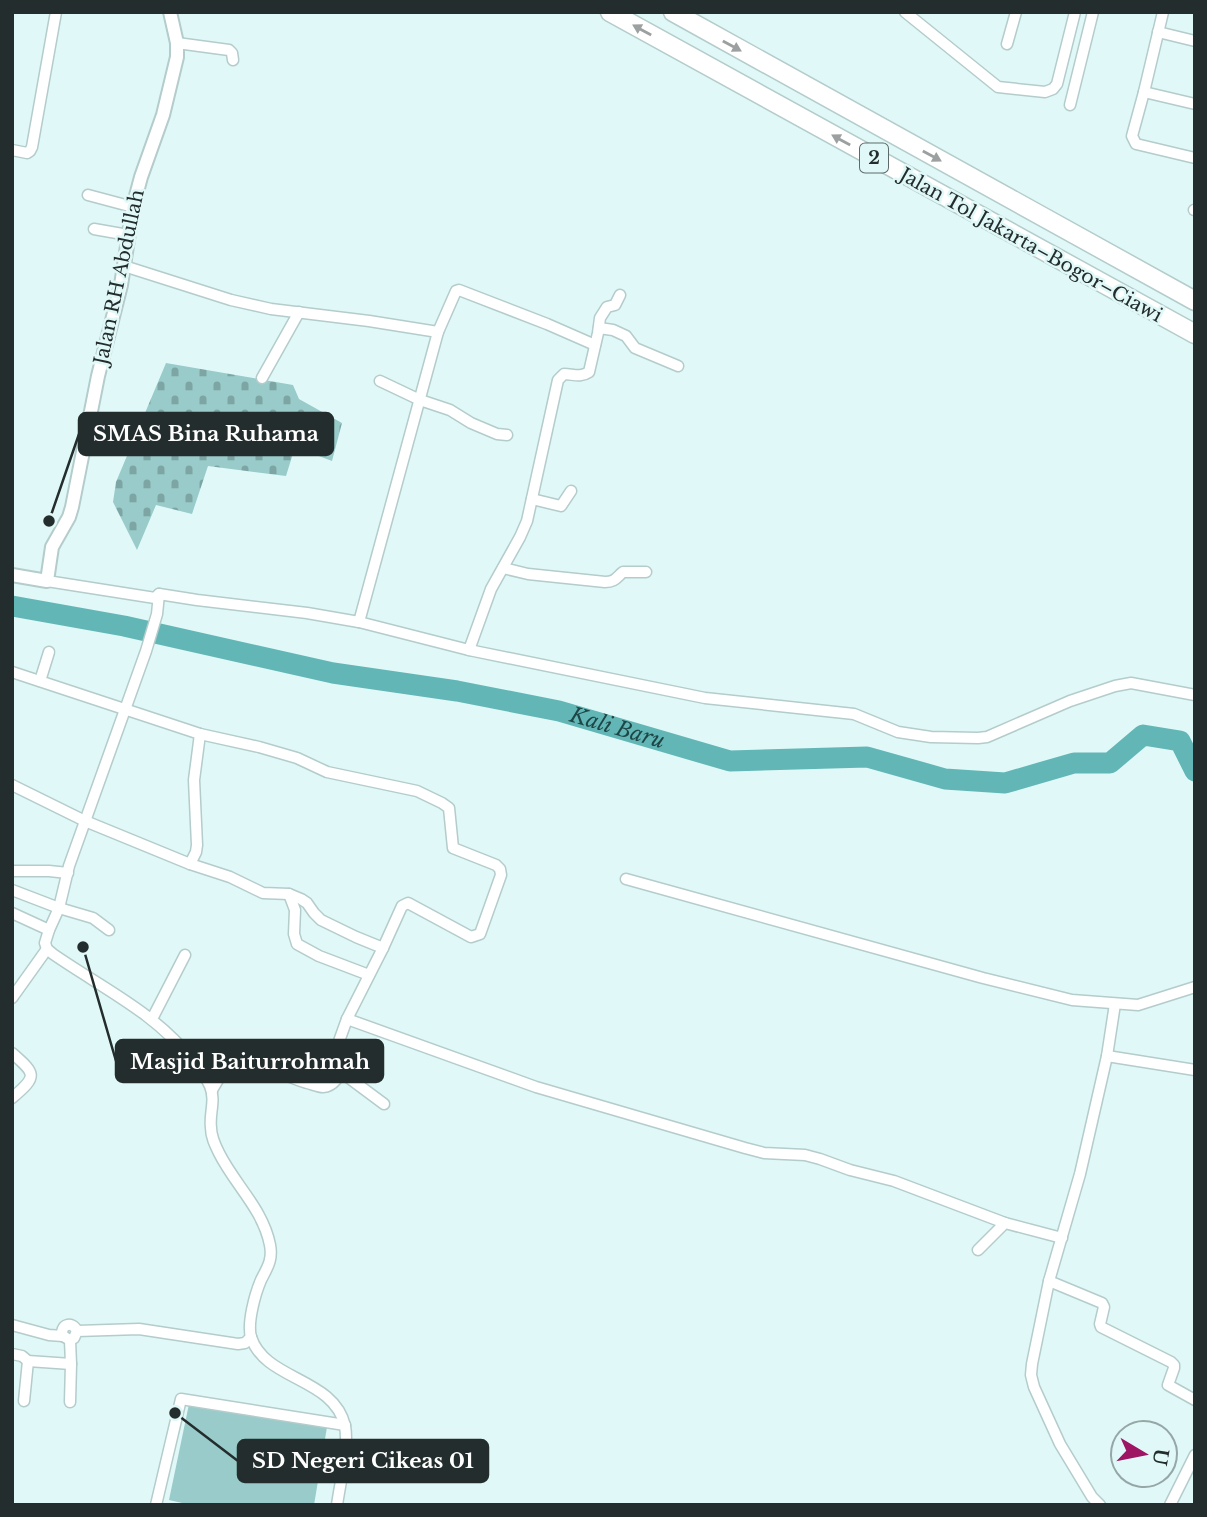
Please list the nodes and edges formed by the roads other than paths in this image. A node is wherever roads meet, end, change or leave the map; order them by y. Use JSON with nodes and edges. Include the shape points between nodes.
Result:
{"nodes":[{"id":1,"x":56,"y":12,"type":"edge"},
{"id":2,"x":170,"y":12,"type":"edge"},
{"id":3,"x":610,"y":12,"type":"edge"},
{"id":4,"x":673,"y":12,"type":"edge"},
{"id":5,"x":905,"y":12,"type":"edge"},
{"id":6,"x":1075,"y":12,"type":"edge"},
{"id":7,"x":1093,"y":12,"type":"edge"},
{"id":8,"x":1163,"y":12,"type":"edge"},
{"id":9,"x":1012,"y":14,"type":"edge"},
{"id":10,"x":1158,"y":32,"type":"junction"},
{"id":11,"x":1195,"y":41,"type":"edge"},
{"id":12,"x":177,"y":43,"type":"junction"},
{"id":13,"x":1007,"y":44,"type":"dead end"},
{"id":14,"x":233,"y":60,"type":"dead end"},
{"id":15,"x":1144,"y":92,"type":"junction"},
{"id":16,"x":1195,"y":104,"type":"edge"},
{"id":17,"x":1070,"y":106,"type":"dead end"},
{"id":18,"x":12,"y":150,"type":"edge"},
{"id":19,"x":1195,"y":158,"type":"edge"},
{"id":20,"x":88,"y":195,"type":"dead end"},
{"id":21,"x":132,"y":207,"type":"junction"},
{"id":22,"x":94,"y":229,"type":"dead end"},
{"id":23,"x":128,"y":235,"type":"junction"},
{"id":24,"x":124,"y":266,"type":"junction"},
{"id":25,"x":1150,"y":277,"type":"junction"},
{"id":26,"x":620,"y":295,"type":"dead end"},
{"id":27,"x":1195,"y":301,"type":"edge"},
{"id":28,"x":1137,"y":303,"type":"junction"},
{"id":29,"x":299,"y":312,"type":"junction"},
{"id":30,"x":599,"y":328,"type":"junction"},
{"id":31,"x":438,"y":332,"type":"junction"},
{"id":32,"x":1195,"y":334,"type":"edge"},
{"id":33,"x":595,"y":345,"type":"junction"},
{"id":34,"x":678,"y":366,"type":"dead end"},
{"id":35,"x":262,"y":378,"type":"dead end"},
{"id":36,"x":380,"y":381,"type":"dead end"},
{"id":37,"x":420,"y":400,"type":"junction"},
{"id":38,"x":507,"y":435,"type":"dead end"},
{"id":39,"x":571,"y":491,"type":"dead end"},
{"id":40,"x":532,"y":499,"type":"junction"},
{"id":41,"x":503,"y":568,"type":"junction"},
{"id":42,"x":646,"y":572,"type":"dead end"},
{"id":43,"x":12,"y":575,"type":"edge"},
{"id":44,"x":47,"y":581,"type":"junction"},
{"id":45,"x":159,"y":594,"type":"junction"},
{"id":46,"x":359,"y":622,"type":"junction"},
{"id":47,"x":469,"y":650,"type":"junction"},
{"id":48,"x":49,"y":652,"type":"dead end"},
{"id":49,"x":12,"y":672,"type":"edge"},
{"id":50,"x":40,"y":681,"type":"junction"},
{"id":51,"x":1195,"y":695,"type":"edge"},
{"id":52,"x":126,"y":709,"type":"junction"},
{"id":53,"x":200,"y":734,"type":"junction"},
{"id":54,"x":12,"y":785,"type":"edge"},
{"id":55,"x":85,"y":821,"type":"junction"},
{"id":56,"x":190,"y":864,"type":"junction"},
{"id":57,"x":12,"y":871,"type":"edge"},
{"id":58,"x":68,"y":873,"type":"junction"},
{"id":59,"x":626,"y":879,"type":"dead end"},
{"id":60,"x":12,"y":890,"type":"edge"},
{"id":61,"x":289,"y":894,"type":"junction"},
{"id":62,"x":59,"y":908,"type":"junction"},
{"id":63,"x":12,"y":913,"type":"edge"},
{"id":64,"x":49,"y":930,"type":"junction"},
{"id":65,"x":109,"y":930,"type":"dead end"},
{"id":66,"x":47,"y":948,"type":"junction"},
{"id":67,"x":383,"y":948,"type":"junction"},
{"id":68,"x":185,"y":955,"type":"dead end"},
{"id":69,"x":369,"y":975,"type":"junction"},
{"id":70,"x":1195,"y":986,"type":"edge"},
{"id":71,"x":12,"y":998,"type":"edge"},
{"id":72,"x":1115,"y":1004,"type":"junction"},
{"id":73,"x":152,"y":1019,"type":"junction"},
{"id":74,"x":348,"y":1020,"type":"junction"},
{"id":75,"x":12,"y":1053,"type":"edge"},
{"id":76,"x":1107,"y":1056,"type":"junction"},
{"id":77,"x":1195,"y":1070,"type":"edge"},
{"id":78,"x":341,"y":1072,"type":"junction"},
{"id":79,"x":212,"y":1090,"type":"junction"},
{"id":80,"x":12,"y":1098,"type":"edge"},
{"id":81,"x":384,"y":1104,"type":"dead end"},
{"id":82,"x":1005,"y":1223,"type":"junction"},
{"id":83,"x":1062,"y":1238,"type":"junction"},
{"id":84,"x":978,"y":1250,"type":"dead end"},
{"id":85,"x":1049,"y":1281,"type":"junction"},
{"id":86,"x":12,"y":1325,"type":"edge"},
{"id":87,"x":70,"y":1336,"type":"junction"},
{"id":88,"x":251,"y":1337,"type":"junction"},
{"id":89,"x":12,"y":1354,"type":"edge"},
{"id":90,"x":28,"y":1361,"type":"junction"},
{"id":91,"x":71,"y":1364,"type":"junction"},
{"id":92,"x":1195,"y":1400,"type":"edge"},
{"id":93,"x":24,"y":1401,"type":"dead end"},
{"id":94,"x":70,"y":1402,"type":"dead end"},
{"id":95,"x":345,"y":1425,"type":"junction"},
{"id":96,"x":1195,"y":1455,"type":"edge"},
{"id":97,"x":156,"y":1505,"type":"edge"},
{"id":98,"x":337,"y":1505,"type":"edge"},
{"id":99,"x":1100,"y":1505,"type":"edge"},
{"id":100,"x":1170,"y":1505,"type":"edge"}],
"edges":[{"from":1,"to":18,"type":"street","via":[[32,147],[27,153]]},
{"from":2,"to":12,"type":"street","name":"Jalan RH Abdullah"},
{"from":28,"to":3,"type":"highway","name":"Jalan Tol Jakarta–Bogor–Ciawi","number":"2","one_way":true},
{"from":4,"to":25,"type":"highway","name":"Jalan Tol Jakarta–Bogor–Ciawi","number":"2","one_way":true},
{"from":5,"to":6,"type":"street","via":[[998,87],[1037,93],[1053,89],[1060,78]]},
{"from":7,"to":17,"type":"street"},
{"from":8,"to":10,"type":"street"},
{"from":9,"to":13,"type":"street"},
{"from":10,"to":11,"type":"street"},
{"from":10,"to":15,"type":"street"},
{"from":12,"to":14,"type":"street","via":[[229,50]]},
{"from":12,"to":21,"type":"street","name":"Jalan RH Abdullah","via":[[163,115]]},
{"from":15,"to":16,"type":"street"},
{"from":15,"to":19,"type":"street","via":[[1132,136],[1136,144]]},
{"from":20,"to":21,"type":"street"},
{"from":21,"to":23,"type":"street","name":"Jalan RH Abdullah"},
{"from":22,"to":23,"type":"street"},
{"from":23,"to":24,"type":"street","name":"Jalan RH Abdullah"},
{"from":24,"to":29,"type":"street","via":[[231,300]]},
{"from":24,"to":44,"type":"street","name":"Jalan RH Abdullah","via":[[97,376],[77,490],[69,517],[52,547]]},
{"from":25,"to":27,"type":"highway","name":"Jalan Tol Jakarta–Bogor–Ciawi","number":"2"},
{"from":25,"to":28,"type":"highway"},
{"from":26,"to":30,"type":"street","via":[[603,313]]},
{"from":28,"to":32,"type":"highway","name":"Jalan Tol Jakarta–Bogor–Ciawi","number":"2"},
{"from":29,"to":31,"type":"street"},
{"from":29,"to":35,"type":"street"},
{"from":30,"to":33,"type":"street"},
{"from":30,"to":34,"type":"street","via":[[626,336],[635,348]]},
{"from":31,"to":33,"type":"street","via":[[459,290]]},
{"from":31,"to":37,"type":"street"},
{"from":33,"to":40,"type":"street","via":[[589,372],[564,374],[558,380]]},
{"from":36,"to":37,"type":"street"},
{"from":37,"to":38,"type":"street"},
{"from":37,"to":46,"type":"street"},
{"from":39,"to":40,"type":"street","via":[[558,507]]},
{"from":40,"to":41,"type":"street","via":[[524,528]]},
{"from":41,"to":42,"type":"street","via":[[605,582],[616,580],[623,572]]},
{"from":41,"to":47,"type":"street"},
{"from":43,"to":44,"type":"street"},
{"from":44,"to":45,"type":"street","via":[[155,598]]},
{"from":45,"to":46,"type":"street"},
{"from":45,"to":52,"type":"street","via":[[157,614]]},
{"from":46,"to":47,"type":"street"},
{"from":47,"to":51,"type":"street","via":[[705,698],[855,714],[898,733],[931,737],[987,737],[1070,701],[1131,683]]},
{"from":48,"to":50,"type":"street"},
{"from":49,"to":50,"type":"street"},
{"from":50,"to":52,"type":"street"},
{"from":52,"to":53,"type":"street"},
{"from":52,"to":55,"type":"street"},
{"from":53,"to":56,"type":"street","via":[[194,780],[197,845]]},
{"from":53,"to":67,"type":"street","via":[[272,750],[327,772],[417,792],[442,803],[449,808],[453,848],[500,869],[478,936],[471,937],[408,903],[402,906]]},
{"from":54,"to":55,"type":"street"},
{"from":55,"to":56,"type":"street"},
{"from":55,"to":58,"type":"street"},
{"from":56,"to":61,"type":"street","via":[[263,893]]},
{"from":57,"to":58,"type":"street"},
{"from":58,"to":62,"type":"street"},
{"from":59,"to":72,"type":"street","via":[[1029,990]]},
{"from":60,"to":62,"type":"street"},
{"from":61,"to":67,"type":"street","via":[[307,903],[321,920]]},
{"from":61,"to":69,"type":"street","via":[[297,944]]},
{"from":62,"to":64,"type":"street"},
{"from":62,"to":65,"type":"street","via":[[93,918]]},
{"from":63,"to":64,"type":"street"},
{"from":64,"to":66,"type":"street"},
{"from":66,"to":71,"type":"street"},
{"from":66,"to":73,"type":"street"},
{"from":67,"to":69,"type":"street"},
{"from":68,"to":73,"type":"street"},
{"from":69,"to":74,"type":"street"},
{"from":70,"to":72,"type":"street","via":[[1138,1005]]},
{"from":72,"to":76,"type":"street"},
{"from":73,"to":79,"type":"street","via":[[183,1048]]},
{"from":74,"to":78,"type":"street","via":[[333,1058]]},
{"from":74,"to":82,"type":"street","via":[[536,1087],[764,1153],[820,1159]]},
{"from":75,"to":80,"type":"street","via":[[27,1065],[31,1078]]},
{"from":76,"to":77,"type":"street"},
{"from":76,"to":83,"type":"street"},
{"from":78,"to":79,"type":"street","via":[[329,1085],[319,1086],[237,1057],[228,1063]]},
{"from":78,"to":81,"type":"street"},
{"from":79,"to":88,"type":"street","via":[[214,1144],[255,1207],[271,1248],[270,1264],[252,1311]]},
{"from":82,"to":83,"type":"street"},
{"from":82,"to":84,"type":"street"},
{"from":83,"to":85,"type":"street"},
{"from":85,"to":92,"type":"street","via":[[1104,1305],[1101,1327],[1171,1362],[1174,1367],[1167,1385]]},
{"from":85,"to":99,"type":"street","via":[[1031,1375],[1060,1444]]},
{"from":86,"to":87,"type":"street"},
{"from":87,"to":88,"type":"street","via":[[139,1329],[238,1344]]},
{"from":87,"to":91,"type":"street"},
{"from":88,"to":95,"type":"street","via":[[267,1361],[326,1395]]},
{"from":89,"to":90,"type":"street"},
{"from":90,"to":91,"type":"street"},
{"from":90,"to":93,"type":"street"},
{"from":91,"to":94,"type":"street"},
{"from":95,"to":97,"type":"street","via":[[181,1399]]},
{"from":95,"to":98,"type":"street"},
{"from":96,"to":100,"type":"street"}]}
